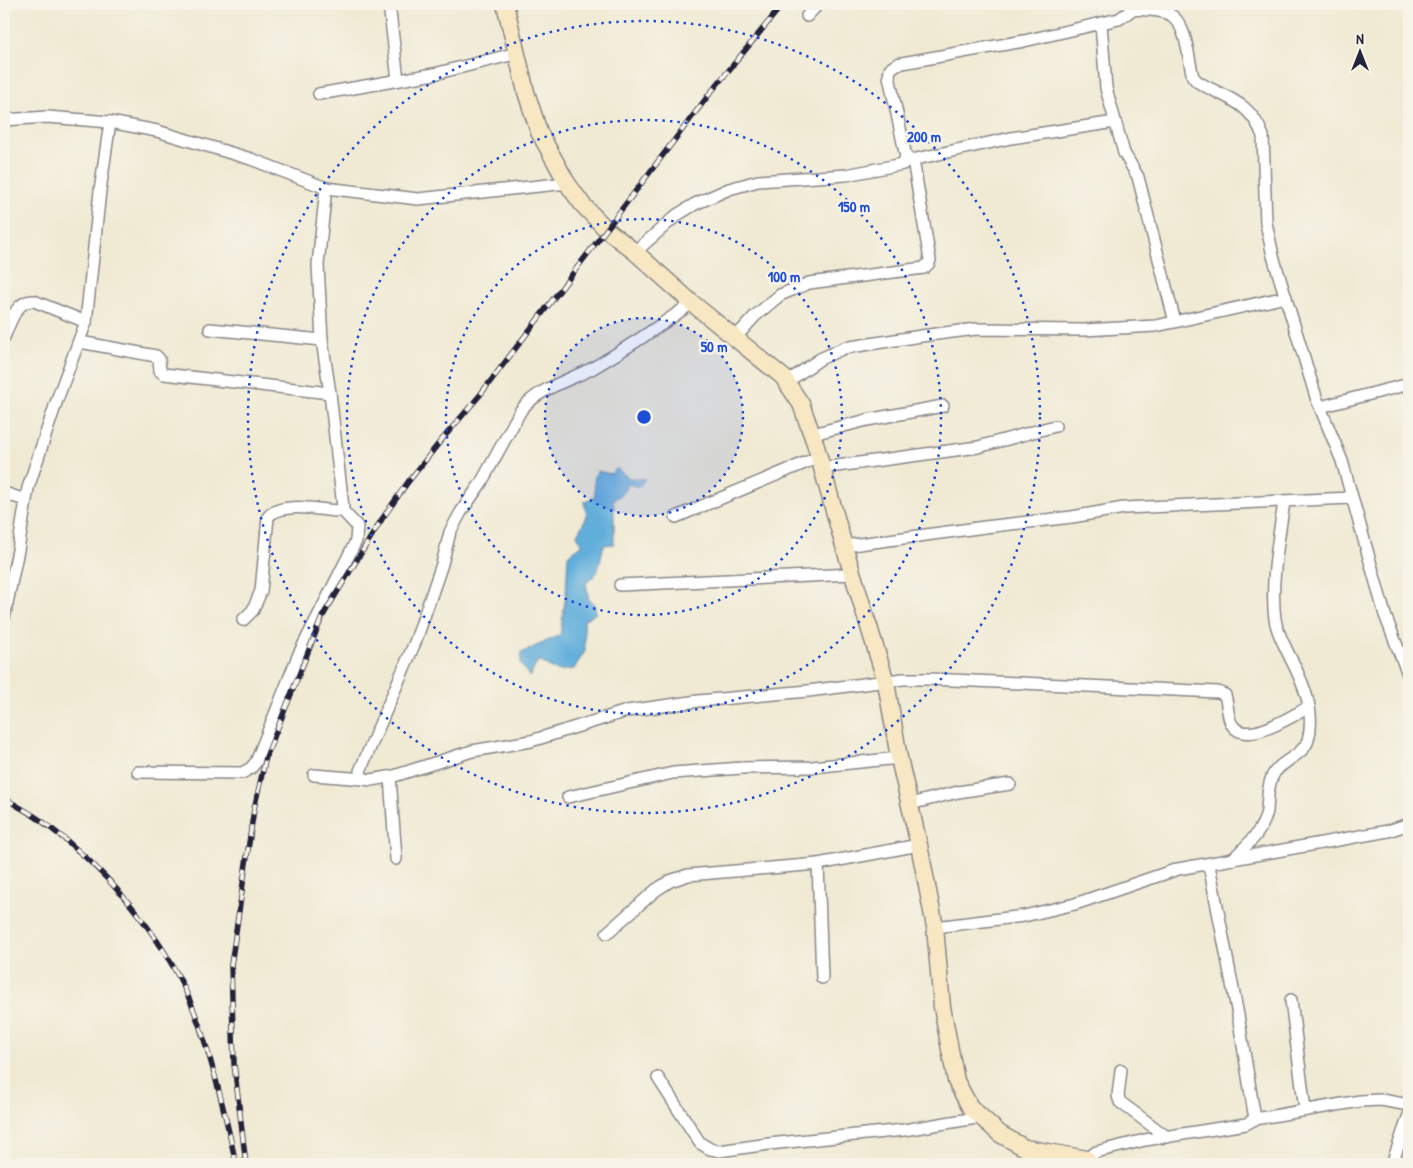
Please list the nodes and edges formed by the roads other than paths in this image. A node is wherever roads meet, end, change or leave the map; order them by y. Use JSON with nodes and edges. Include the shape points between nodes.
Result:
{"nodes":[{"id":1,"x":389,"y":4,"type":"edge"},
{"id":2,"x":505,"y":4,"type":"edge"},
{"id":3,"x":818,"y":4,"type":"edge"},
{"id":4,"x":1130,"y":6,"type":"edge"},
{"id":5,"x":807,"y":16,"type":"dead end"},
{"id":6,"x":1101,"y":23,"type":"junction"},
{"id":7,"x":518,"y":53,"type":"junction"},
{"id":8,"x":398,"y":80,"type":"junction"},
{"id":9,"x":319,"y":94,"type":"dead end"},
{"id":10,"x":4,"y":120,"type":"edge"},
{"id":11,"x":110,"y":122,"type":"junction"},
{"id":12,"x":1115,"y":122,"type":"junction"},
{"id":13,"x":909,"y":161,"type":"junction"},
{"id":14,"x":567,"y":183,"type":"junction"},
{"id":15,"x":326,"y":188,"type":"junction"},
{"id":16,"x":635,"y":252,"type":"junction"},
{"id":17,"x":1286,"y":297,"type":"junction"},
{"id":18,"x":692,"y":303,"type":"junction"},
{"id":19,"x":86,"y":322,"type":"junction"},
{"id":20,"x":1175,"y":322,"type":"junction"},
{"id":21,"x":210,"y":328,"type":"dead end"},
{"id":22,"x":4,"y":337,"type":"edge"},
{"id":23,"x":735,"y":338,"type":"junction"},
{"id":24,"x":322,"y":340,"type":"junction"},
{"id":25,"x":80,"y":342,"type":"junction"},
{"id":26,"x":787,"y":382,"type":"junction"},
{"id":27,"x":1409,"y":384,"type":"edge"},
{"id":28,"x":330,"y":393,"type":"junction"},
{"id":29,"x":944,"y":406,"type":"dead end"},
{"id":30,"x":1320,"y":407,"type":"junction"},
{"id":31,"x":1055,"y":426,"type":"dead end"},
{"id":32,"x":813,"y":434,"type":"junction"},
{"id":33,"x":821,"y":462,"type":"junction"},
{"id":34,"x":4,"y":494,"type":"edge"},
{"id":35,"x":1352,"y":498,"type":"junction"},
{"id":36,"x":25,"y":500,"type":"junction"},
{"id":37,"x":1284,"y":502,"type":"junction"},
{"id":38,"x":341,"y":509,"type":"junction"},
{"id":39,"x":676,"y":517,"type":"dead end"},
{"id":40,"x":844,"y":546,"type":"junction"},
{"id":41,"x":853,"y":574,"type":"junction"},
{"id":42,"x":620,"y":584,"type":"dead end"},
{"id":43,"x":4,"y":618,"type":"edge"},
{"id":44,"x":243,"y":620,"type":"dead end"},
{"id":45,"x":1409,"y":677,"type":"edge"},
{"id":46,"x":886,"y":682,"type":"junction"},
{"id":47,"x":1309,"y":707,"type":"junction"},
{"id":48,"x":899,"y":758,"type":"junction"},
{"id":49,"x":138,"y":772,"type":"dead end"},
{"id":50,"x":314,"y":776,"type":"dead end"},
{"id":51,"x":390,"y":777,"type":"junction"},
{"id":52,"x":364,"y":778,"type":"junction"},
{"id":53,"x":1010,"y":784,"type":"dead end"},
{"id":54,"x":568,"y":797,"type":"dead end"},
{"id":55,"x":910,"y":804,"type":"junction"},
{"id":56,"x":1409,"y":824,"type":"edge"},
{"id":57,"x":919,"y":845,"type":"junction"},
{"id":58,"x":396,"y":860,"type":"dead end"},
{"id":59,"x":1233,"y":860,"type":"junction"},
{"id":60,"x":818,"y":864,"type":"junction"},
{"id":61,"x":1209,"y":865,"type":"junction"},
{"id":62,"x":935,"y":927,"type":"junction"},
{"id":63,"x":607,"y":933,"type":"dead end"},
{"id":64,"x":822,"y":978,"type":"dead end"},
{"id":65,"x":1291,"y":1000,"type":"dead end"},
{"id":66,"x":1121,"y":1070,"type":"dead end"},
{"id":67,"x":658,"y":1078,"type":"dead end"},
{"id":68,"x":1409,"y":1104,"type":"edge"},
{"id":69,"x":1305,"y":1110,"type":"junction"},
{"id":70,"x":1409,"y":1115,"type":"edge"},
{"id":71,"x":982,"y":1118,"type":"junction"},
{"id":72,"x":1256,"y":1119,"type":"junction"},
{"id":73,"x":1166,"y":1137,"type":"junction"},
{"id":74,"x":1088,"y":1161,"type":"edge"},
{"id":75,"x":1392,"y":1164,"type":"edge"}],
"edges":[{"from":1,"to":8,"type":"street"},
{"from":2,"to":7,"type":"street"},
{"from":3,"to":5,"type":"street"},
{"from":4,"to":6,"type":"street","via":[[1124,17]]},
{"from":4,"to":17,"type":"street","via":[[1170,14],[1177,20],[1183,31],[1193,77],[1247,109],[1258,122],[1262,136],[1266,223]]},
{"from":6,"to":12,"type":"street","via":[[1106,88]]},
{"from":6,"to":13,"type":"street","via":[[892,67],[889,80]]},
{"from":7,"to":8,"type":"street"},
{"from":7,"to":14,"type":"street","via":[[526,92],[540,132]]},
{"from":8,"to":9,"type":"street"},
{"from":10,"to":11,"type":"street","via":[[47,117]]},
{"from":11,"to":15,"type":"street","via":[[157,131],[251,159]]},
{"from":11,"to":19,"type":"street"},
{"from":12,"to":13,"type":"street","via":[[1011,138]]},
{"from":12,"to":20,"type":"street","via":[[1124,153],[1138,178]]},
{"from":13,"to":16,"type":"street","via":[[846,175],[758,181],[729,189],[677,215]]},
{"from":13,"to":23,"type":"street","via":[[930,260],[927,266],[809,283],[780,295]]},
{"from":14,"to":15,"type":"street","via":[[418,199]]},
{"from":14,"to":16,"type":"street","via":[[607,230]]},
{"from":15,"to":24,"type":"street","via":[[318,265]]},
{"from":16,"to":18,"type":"street"},
{"from":17,"to":20,"type":"street"},
{"from":17,"to":30,"type":"street"},
{"from":18,"to":23,"type":"street"},
{"from":18,"to":52,"type":"street","via":[[604,361],[543,391],[521,410],[450,532],[416,640],[360,771]]},
{"from":19,"to":22,"type":"street","via":[[27,301],[17,310]]},
{"from":19,"to":25,"type":"street"},
{"from":20,"to":26,"type":"street","via":[[1084,330],[992,329],[921,336],[844,348],[820,359]]},
{"from":21,"to":24,"type":"street"},
{"from":23,"to":26,"type":"street"},
{"from":24,"to":28,"type":"street"},
{"from":25,"to":28,"type":"street","via":[[156,356],[160,372],[164,374]]},
{"from":25,"to":36,"type":"street","via":[[32,471]]},
{"from":26,"to":32,"type":"street","via":[[801,404]]},
{"from":27,"to":30,"type":"street"},
{"from":28,"to":38,"type":"street"},
{"from":29,"to":32,"type":"street"},
{"from":30,"to":35,"type":"street","via":[[1342,461]]},
{"from":31,"to":33,"type":"street","via":[[978,447]]},
{"from":32,"to":33,"type":"street"},
{"from":33,"to":39,"type":"street"},
{"from":33,"to":40,"type":"street"},
{"from":34,"to":36,"type":"street"},
{"from":35,"to":37,"type":"street"},
{"from":35,"to":45,"type":"street","via":[[1385,615]]},
{"from":36,"to":43,"type":"street"},
{"from":37,"to":40,"type":"street","via":[[1124,508],[1072,518]]},
{"from":37,"to":47,"type":"street","via":[[1275,576],[1275,619],[1279,635],[1304,687]]},
{"from":38,"to":44,"type":"street","via":[[287,508],[271,513],[261,591],[253,610]]},
{"from":38,"to":49,"type":"street","via":[[356,526],[356,541],[298,656],[256,762],[242,773]]},
{"from":40,"to":41,"type":"street"},
{"from":41,"to":42,"type":"street"},
{"from":41,"to":46,"type":"street"},
{"from":46,"to":47,"type":"street","via":[[930,679],[1218,692],[1226,695],[1232,725],[1246,733],[1274,726]]},
{"from":46,"to":48,"type":"street"},
{"from":46,"to":51,"type":"street","via":[[698,700],[627,711],[550,736],[472,751]]},
{"from":47,"to":59,"type":"street","via":[[1309,737],[1305,747],[1274,773],[1269,784],[1263,824]]},
{"from":48,"to":54,"type":"street","via":[[673,773]]},
{"from":48,"to":55,"type":"street"},
{"from":50,"to":52,"type":"street"},
{"from":51,"to":52,"type":"street"},
{"from":51,"to":58,"type":"street"},
{"from":53,"to":55,"type":"street"},
{"from":55,"to":57,"type":"street"},
{"from":56,"to":59,"type":"street","via":[[1388,831]]},
{"from":57,"to":60,"type":"street"},
{"from":57,"to":62,"type":"street"},
{"from":59,"to":61,"type":"street"},
{"from":60,"to":63,"type":"street","via":[[688,875],[656,890]]},
{"from":60,"to":64,"type":"street"},
{"from":61,"to":62,"type":"street","via":[[1178,869],[1064,907],[1024,916]]},
{"from":61,"to":72,"type":"street"},
{"from":62,"to":71,"type":"street","via":[[942,1007],[956,1081],[970,1107]]},
{"from":65,"to":69,"type":"street"},
{"from":66,"to":73,"type":"street","via":[[1120,1102]]},
{"from":67,"to":71,"type":"street","via":[[700,1143],[719,1152]]},
{"from":68,"to":69,"type":"street","via":[[1360,1101]]},
{"from":69,"to":72,"type":"street"},
{"from":70,"to":75,"type":"street"},
{"from":71,"to":74,"type":"street","via":[[1000,1134],[1025,1148]]},
{"from":72,"to":73,"type":"street","via":[[1246,1124]]},
{"from":73,"to":74,"type":"street","via":[[1096,1152]]}]}
